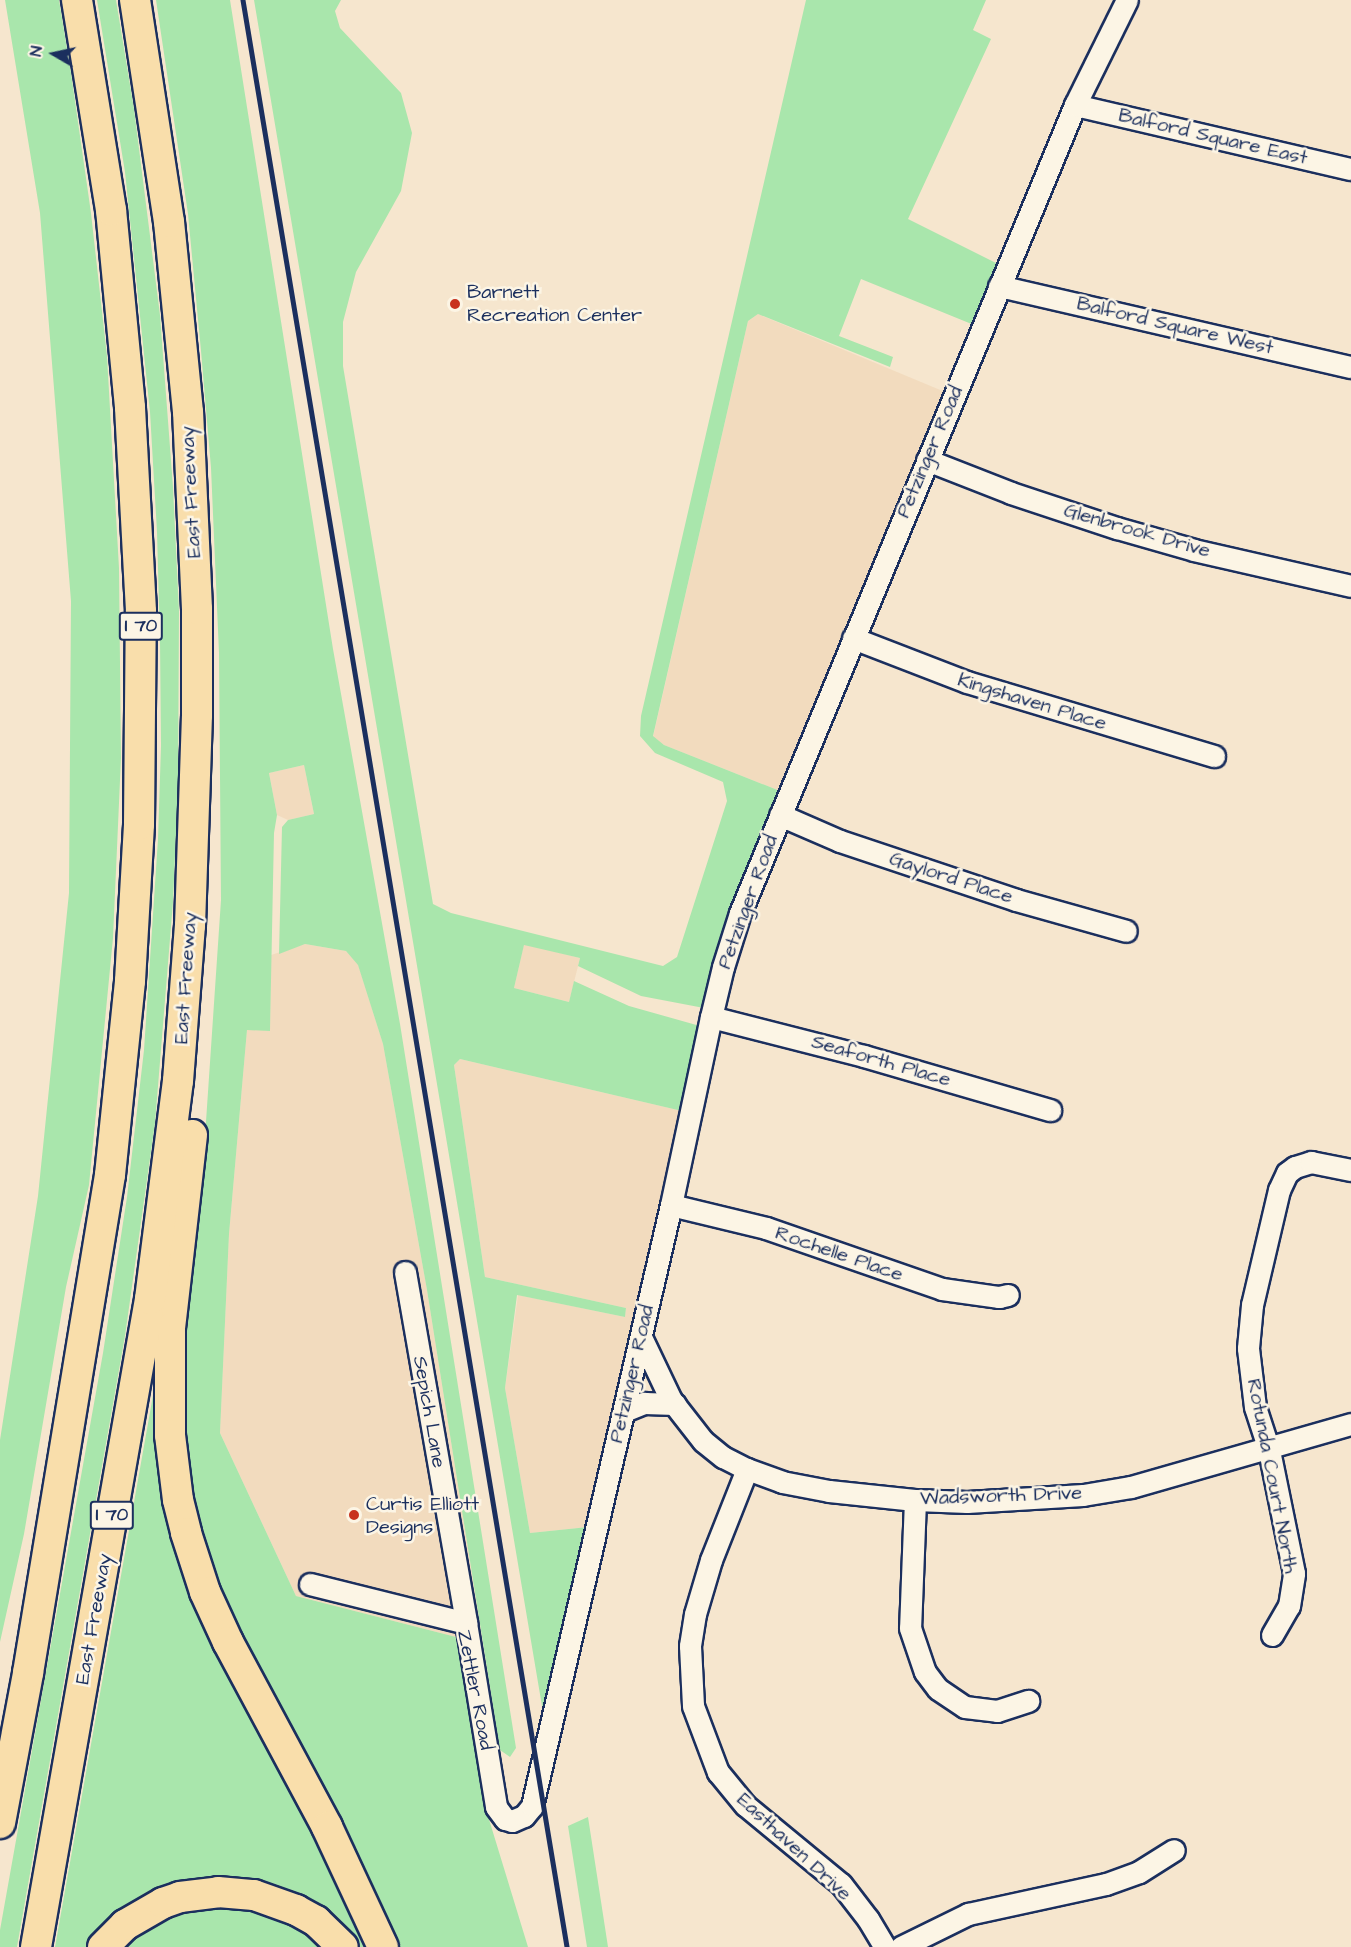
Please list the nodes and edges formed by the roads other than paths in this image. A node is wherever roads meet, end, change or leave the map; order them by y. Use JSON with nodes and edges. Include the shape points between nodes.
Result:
{"nodes":[{"id":1,"x":77,"y":0,"type":"edge"},
{"id":2,"x":135,"y":0,"type":"edge"},
{"id":3,"x":1126,"y":0,"type":"edge"},
{"id":4,"x":1075,"y":105,"type":"junction"},
{"id":5,"x":1351,"y":169,"type":"edge"},
{"id":6,"x":999,"y":286,"type":"junction"},
{"id":7,"x":1351,"y":367,"type":"edge"},
{"id":8,"x":927,"y":460,"type":"junction"},
{"id":9,"x":1351,"y":586,"type":"edge"},
{"id":10,"x":853,"y":638,"type":"junction"},
{"id":11,"x":1214,"y":756,"type":"dead end"},
{"id":12,"x":780,"y":815,"type":"junction"},
{"id":13,"x":1126,"y":931,"type":"dead end"},
{"id":14,"x":711,"y":1017,"type":"junction"},
{"id":15,"x":178,"y":1081,"type":"junction"},
{"id":16,"x":1050,"y":1110,"type":"dead end"},
{"id":17,"x":1351,"y":1170,"type":"edge"},
{"id":18,"x":671,"y":1205,"type":"junction"},
{"id":19,"x":405,"y":1272,"type":"dead end"},
{"id":20,"x":1008,"y":1295,"type":"dead end"},
{"id":21,"x":640,"y":1337,"type":"junction"},
{"id":22,"x":675,"y":1404,"type":"junction"},
{"id":23,"x":624,"y":1411,"type":"junction"},
{"id":24,"x":1351,"y":1424,"type":"edge"},
{"id":25,"x":1269,"y":1450,"type":"junction"},
{"id":26,"x":747,"y":1469,"type":"junction"},
{"id":27,"x":915,"y":1500,"type":"junction"},
{"id":28,"x":310,"y":1584,"type":"dead end"},
{"id":29,"x":466,"y":1623,"type":"junction"},
{"id":30,"x":1272,"y":1635,"type":"dead end"},
{"id":31,"x":28,"y":1673,"type":"junction"},
{"id":32,"x":1028,"y":1701,"type":"dead end"},
{"id":33,"x":0,"y":1711,"type":"edge"},
{"id":34,"x":496,"y":1807,"type":"joint"},
{"id":35,"x":0,"y":1823,"type":"edge"},
{"id":36,"x":1174,"y":1850,"type":"dead end"},
{"id":37,"x":36,"y":1947,"type":"edge"},
{"id":38,"x":103,"y":1947,"type":"edge"},
{"id":39,"x":343,"y":1947,"type":"edge"},
{"id":40,"x":383,"y":1947,"type":"edge"},
{"id":41,"x":885,"y":1947,"type":"edge"},
{"id":42,"x":901,"y":1947,"type":"edge"}],
"edges":[{"from":1,"to":31,"type":"highway","number":"I 70","via":[[111,210],[130,407],[141,611],[139,825],[130,981],[110,1174]]},
{"from":2,"to":15,"type":"highway","name":"East Freeway","number":"I 70","via":[[169,222],[193,503],[196,812]]},
{"from":3,"to":4,"type":"street","name":"Petzinger Road"},
{"from":4,"to":5,"type":"street","name":"Balford Square East"},
{"from":4,"to":6,"type":"street","name":"Petzinger Road"},
{"from":6,"to":7,"type":"street","name":"Balford Square West"},
{"from":6,"to":8,"type":"street","name":"Petzinger Road"},
{"from":8,"to":9,"type":"street","name":"Glenbrook Drive","via":[[1117,528]]},
{"from":8,"to":10,"type":"street","name":"Petzinger Road"},
{"from":10,"to":11,"type":"street","name":"Kingshaven Place","via":[[967,682]]},
{"from":10,"to":12,"type":"street","name":"Petzinger Road"},
{"from":12,"to":13,"type":"street","name":"Gaylord Place","via":[[851,844],[1016,900]]},
{"from":12,"to":14,"type":"street","name":"Petzinger Road","via":[[741,913]]},
{"from":14,"to":16,"type":"street","name":"Seaforth Place"},
{"from":14,"to":18,"type":"street","name":"Petzinger Road"},
{"from":15,"to":37,"type":"highway","name":"East Freeway","number":"I 70","via":[[150,1299]]},
{"from":15,"to":40,"type":"highway","via":[[193,1119],[170,1329],[169,1403],[173,1466],[186,1533],[205,1592],[228,1642],[327,1827]]},
{"from":17,"to":25,"type":"street","name":"Rotunda Court North","via":[[1319,1163],[1295,1167],[1282,1181],[1252,1305],[1248,1348],[1254,1397]]},
{"from":18,"to":20,"type":"street","name":"Rochelle Place","via":[[766,1228],[942,1289]]},
{"from":18,"to":21,"type":"street","name":"Petzinger Road"},
{"from":19,"to":29,"type":"street","name":"Sepich Lane"},
{"from":21,"to":22,"type":"street","name":"Wadsworth Drive"},
{"from":21,"to":23,"type":"street","name":"Petzinger Road"},
{"from":22,"to":23,"type":"street","via":[[644,1403]]},
{"from":22,"to":26,"type":"street","name":"Wadsworth Drive","via":[[703,1441]]},
{"from":23,"to":34,"type":"street","name":"Petzinger Road","via":[[532,1806],[524,1816],[512,1821],[505,1819]]},
{"from":24,"to":25,"type":"street","name":"Wadsworth Drive"},
{"from":25,"to":27,"type":"street","name":"Wadsworth Drive","via":[[1131,1487],[1083,1495],[967,1502]]},
{"from":25,"to":30,"type":"street","name":"Rotunda Court North","via":[[1294,1573],[1289,1606]]},
{"from":26,"to":27,"type":"street","name":"Wadsworth Drive","via":[[782,1482],[829,1491]]},
{"from":26,"to":41,"type":"street","name":"Easthaven Drive","via":[[711,1560],[695,1614],[690,1646],[693,1706],[718,1772],[745,1805],[841,1884]]},
{"from":27,"to":32,"type":"street","via":[[910,1628],[925,1672],[938,1689],[965,1707],[997,1711]]},
{"from":28,"to":29,"type":"street","name":"Zettler Road"},
{"from":29,"to":34,"type":"street","name":"Zettler Road"},
{"from":31,"to":33,"type":"highway"},
{"from":31,"to":35,"type":"highway","number":"I 70"},
{"from":36,"to":42,"type":"street","via":[[1139,1872],[1117,1880],[968,1914]]},
{"from":38,"to":39,"type":"highway","via":[[125,1925],[163,1903],[218,1892],[254,1895],[296,1910],[316,1921]]}]}
